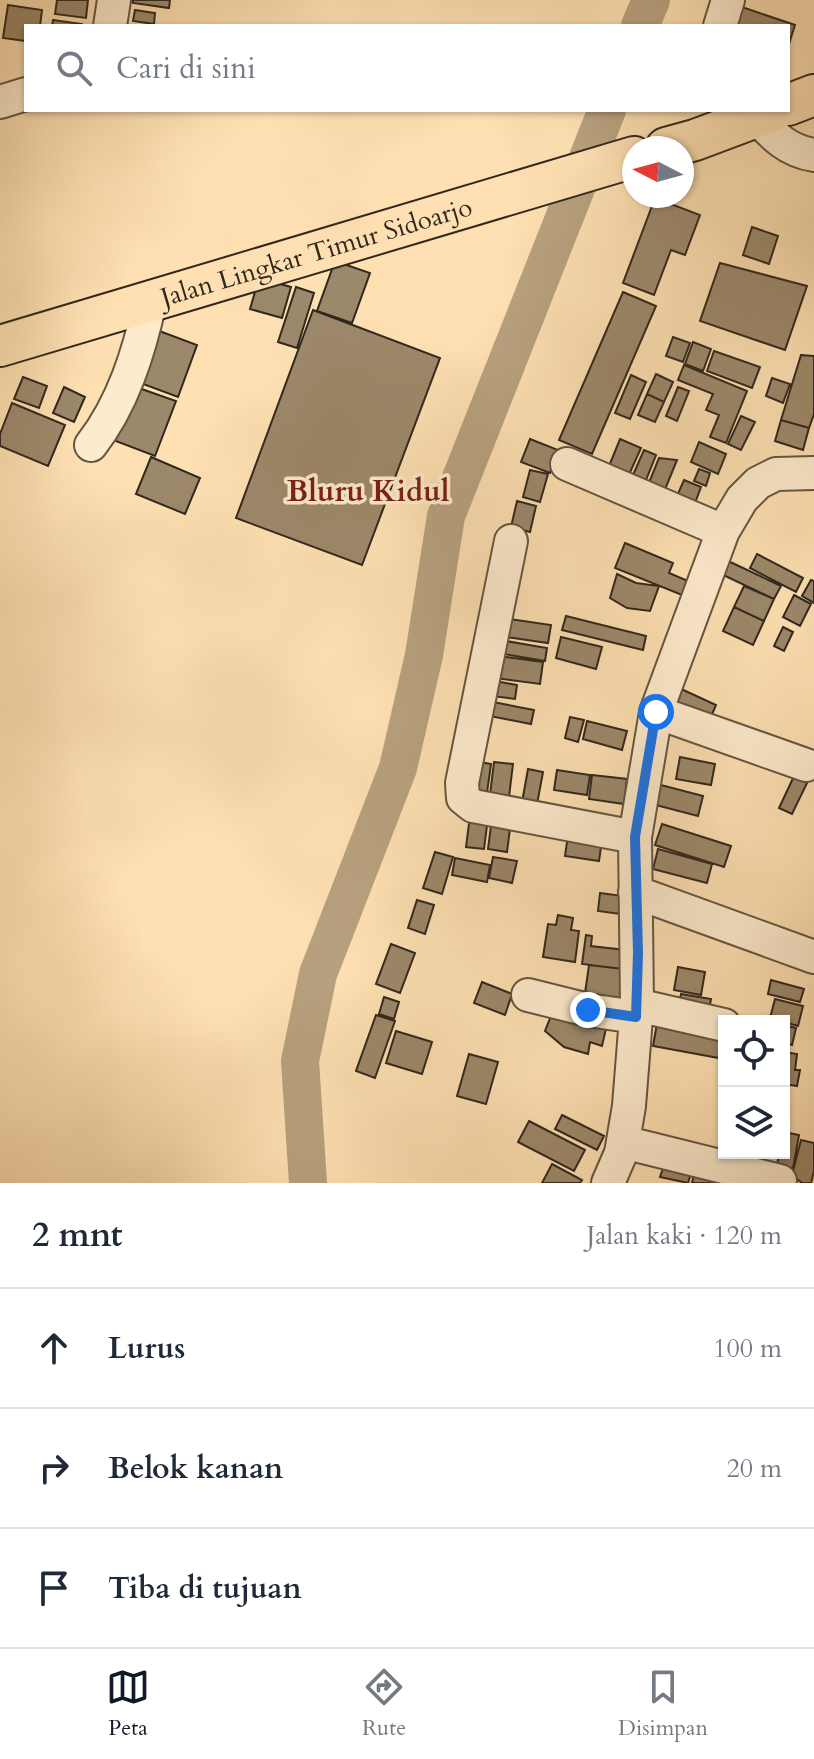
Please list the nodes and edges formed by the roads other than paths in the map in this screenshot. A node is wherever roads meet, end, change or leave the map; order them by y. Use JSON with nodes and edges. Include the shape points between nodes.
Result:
{"nodes":[{"id":1,"x":114,"y":0,"type":"edge"},
{"id":2,"x":728,"y":0,"type":"edge"},
{"id":3,"x":110,"y":24,"type":"edge"},
{"id":4,"x":721,"y":24,"type":"edge"},
{"id":5,"x":24,"y":95,"type":"edge"},
{"id":6,"x":814,"y":95,"type":"edge"},
{"id":7,"x":0,"y":102,"type":"edge"},
{"id":8,"x":790,"y":104,"type":"edge"},
{"id":9,"x":769,"y":112,"type":"edge"},
{"id":10,"x":773,"y":112,"type":"edge"},
{"id":11,"x":683,"y":136,"type":"edge"},
{"id":12,"x":814,"y":155,"type":"edge"},
{"id":13,"x":622,"y":161,"type":"edge"},
{"id":14,"x":150,"y":302,"type":"junction"},
{"id":15,"x":0,"y":346,"type":"edge"},
{"id":16,"x":91,"y":445,"type":"dead end"},
{"id":17,"x":567,"y":464,"type":"dead end"},
{"id":18,"x":814,"y":473,"type":"edge"},
{"id":19,"x":723,"y":531,"type":"junction"},
{"id":20,"x":511,"y":541,"type":"dead end"},
{"id":21,"x":656,"y":712,"type":"junction"},
{"id":22,"x":806,"y":765,"type":"dead end"},
{"id":23,"x":635,"y":837,"type":"junction"},
{"id":24,"x":635,"y":892,"type":"junction"},
{"id":25,"x":814,"y":957,"type":"edge"},
{"id":26,"x":528,"y":995,"type":"dead end"},
{"id":27,"x":636,"y":1011,"type":"junction"},
{"id":28,"x":718,"y":1024,"type":"edge"},
{"id":29,"x":623,"y":1142,"type":"junction"},
{"id":30,"x":780,"y":1181,"type":"edge"},
{"id":31,"x":608,"y":1183,"type":"edge"}],
"edges":[{"from":1,"to":3,"type":"street"},
{"from":2,"to":4,"type":"street"},
{"from":5,"to":7,"type":"street"},
{"from":6,"to":8,"type":"main road"},
{"from":9,"to":11,"type":"main road"},
{"from":10,"to":12,"type":"street","via":[[779,141]]},
{"from":13,"to":14,"type":"main road","name":"Jalan Lingkar Timur Sidoarjo"},
{"from":14,"to":15,"type":"main road","name":"Jalan Lingkar Timur Sidoarjo"},
{"from":14,"to":16,"type":"street","via":[[127,381]]},
{"from":17,"to":19,"type":"street"},
{"from":18,"to":19,"type":"street","via":[[765,478],[742,499]]},
{"from":19,"to":21,"type":"street"},
{"from":20,"to":23,"type":"street","via":[[463,798],[473,806]]},
{"from":21,"to":22,"type":"street"},
{"from":21,"to":23,"type":"street"},
{"from":23,"to":24,"type":"street"},
{"from":24,"to":25,"type":"street"},
{"from":24,"to":27,"type":"street"},
{"from":26,"to":27,"type":"street","via":[[588,1010]]},
{"from":27,"to":28,"type":"street"},
{"from":27,"to":29,"type":"street"},
{"from":29,"to":30,"type":"street"},
{"from":29,"to":31,"type":"street"}]}
